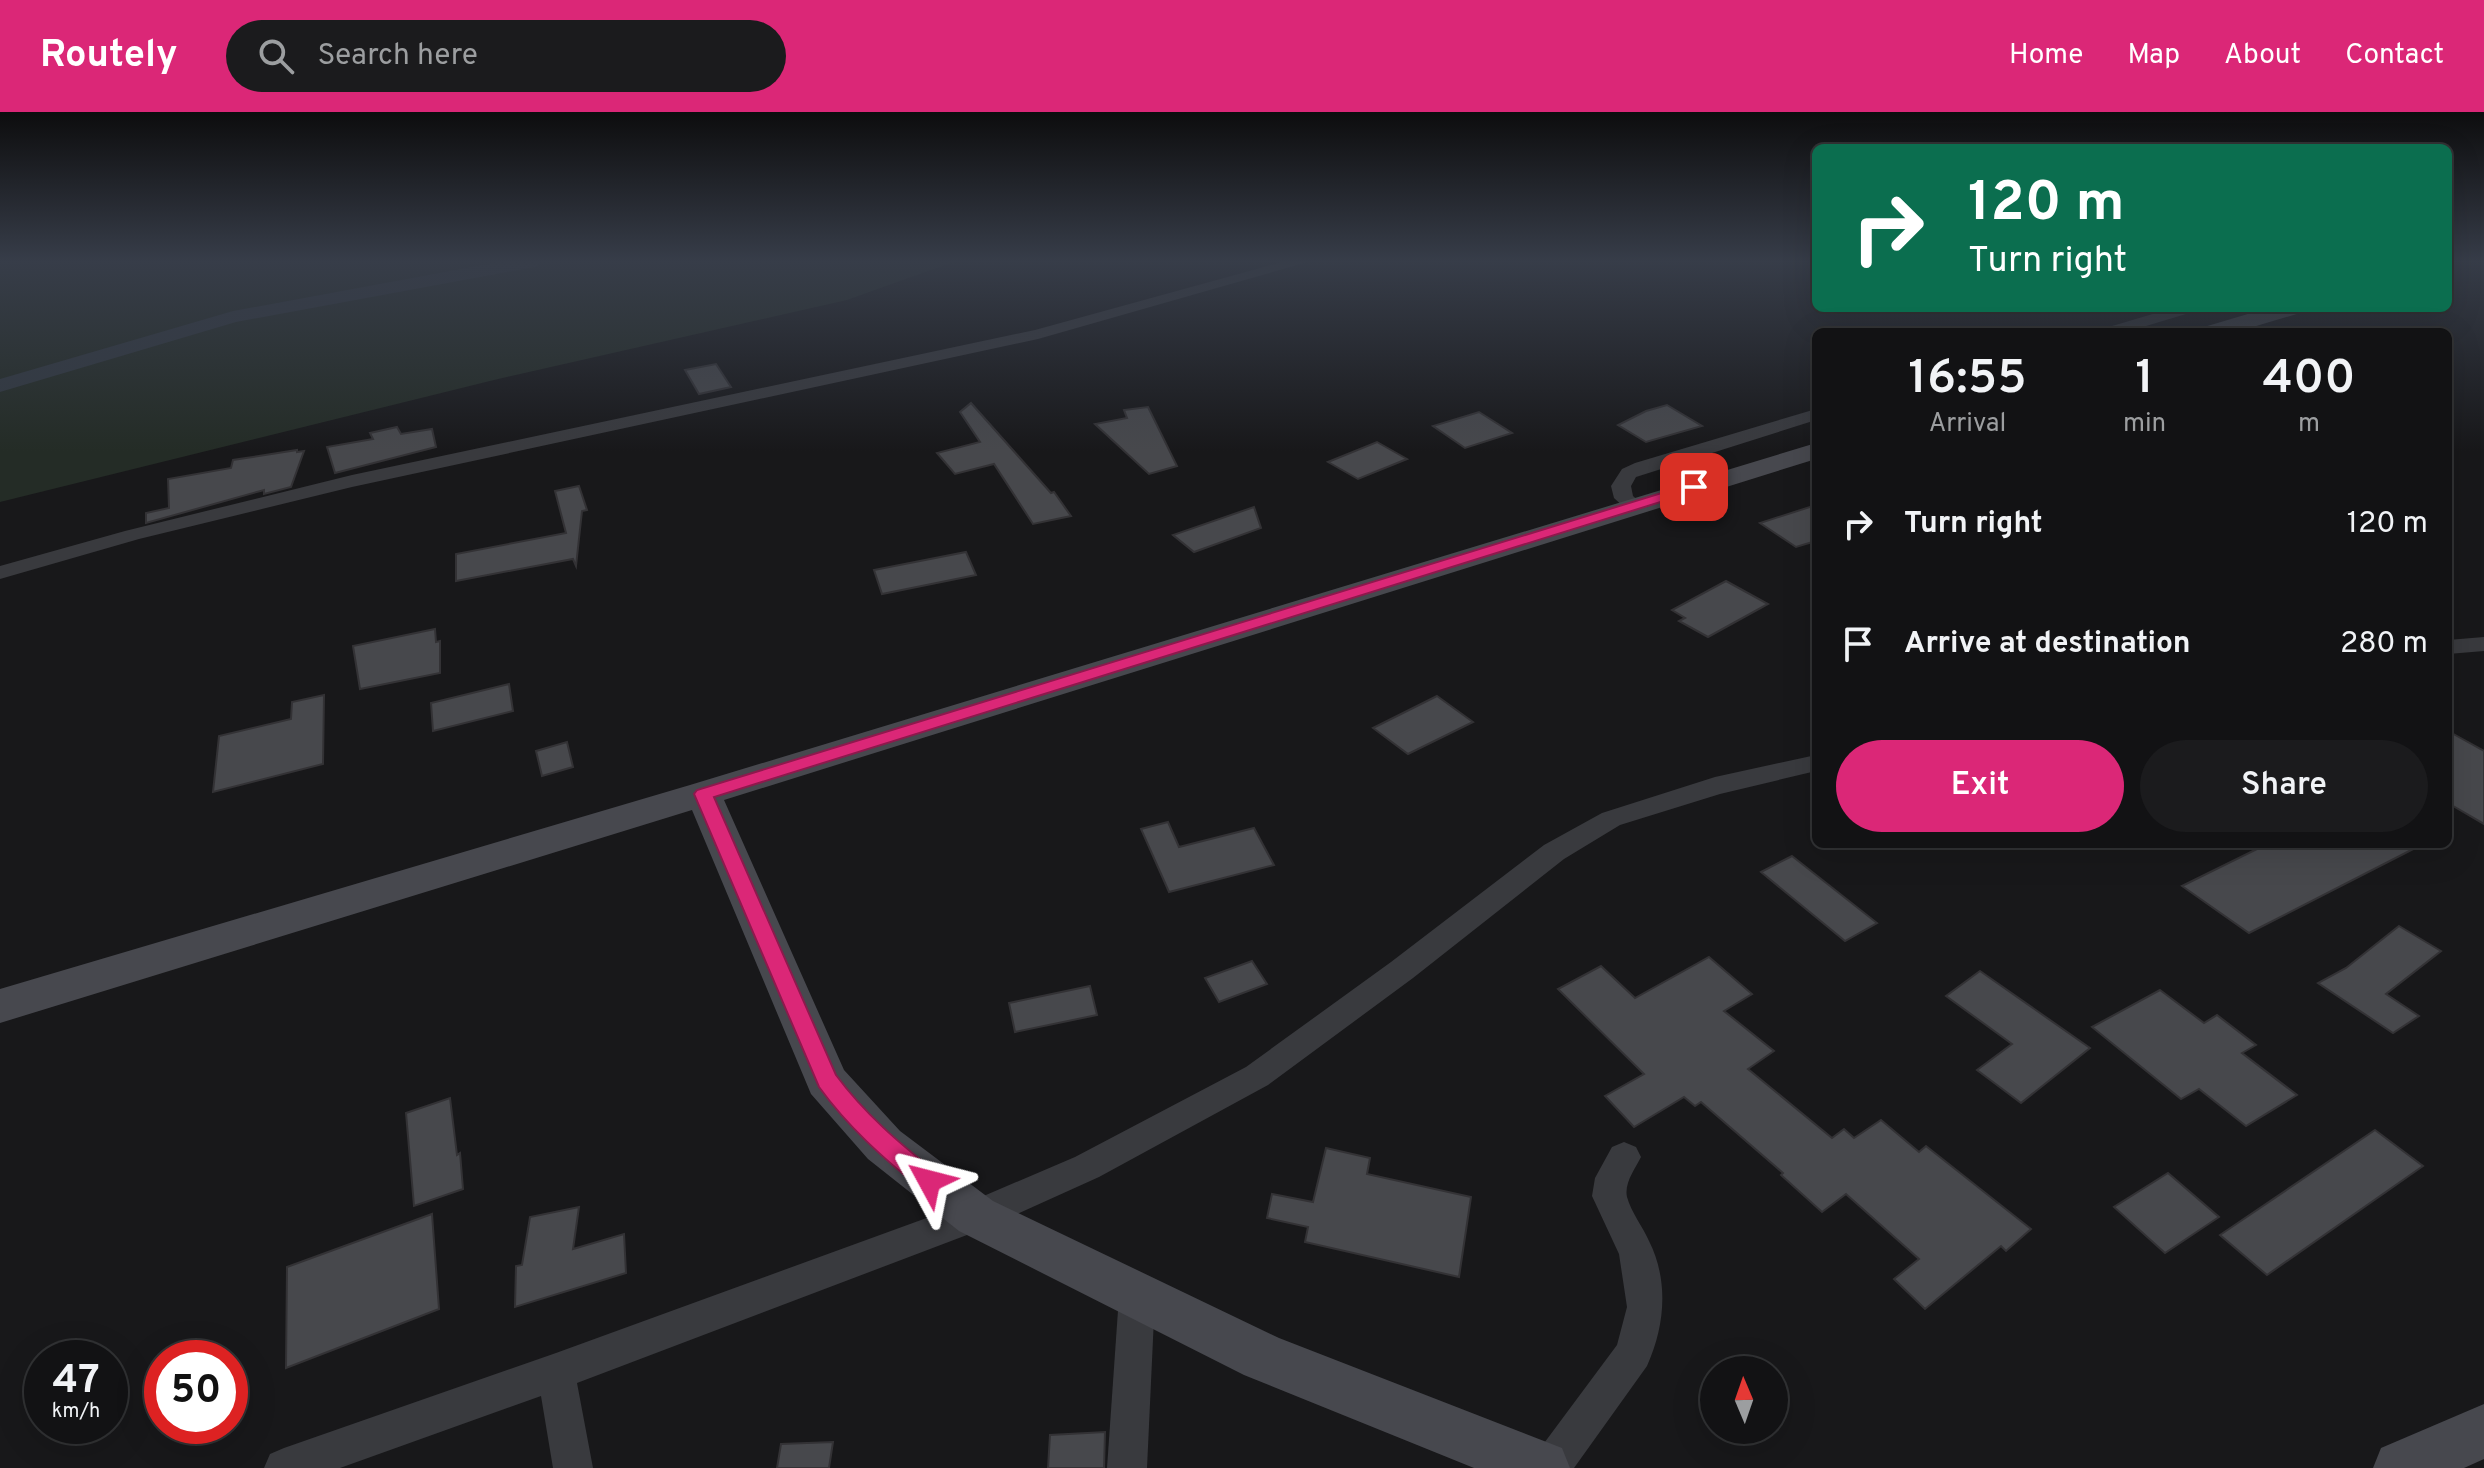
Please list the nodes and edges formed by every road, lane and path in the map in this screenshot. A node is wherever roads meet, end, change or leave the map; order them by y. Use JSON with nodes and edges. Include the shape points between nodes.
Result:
{"nodes":[{"id":1,"x":1070,"y":324,"type":"edge"},
{"id":2,"x":1812,"y":415,"type":"edge"},
{"id":3,"x":1812,"y":452,"type":"edge"},
{"id":4,"x":1633,"y":505,"type":"junction"},
{"id":5,"x":0,"y":573,"type":"edge"},
{"id":6,"x":2484,"y":644,"type":"edge"},
{"id":7,"x":2452,"y":647,"type":"edge"},
{"id":8,"x":1812,"y":764,"type":"edge"},
{"id":9,"x":703,"y":794,"type":"junction"},
{"id":10,"x":0,"y":1006,"type":"edge"},
{"id":11,"x":1624,"y":1157,"type":"dead end"},
{"id":12,"x":976,"y":1216,"type":"junction"},
{"id":13,"x":1137,"y":1296,"type":"junction"},
{"id":14,"x":556,"y":1372,"type":"junction"},
{"id":15,"x":2484,"y":1431,"type":"edge"},
{"id":16,"x":284,"y":1468,"type":"edge"},
{"id":17,"x":573,"y":1468,"type":"edge"},
{"id":18,"x":1127,"y":1468,"type":"edge"},
{"id":19,"x":1542,"y":1468,"type":"edge"},
{"id":20,"x":1550,"y":1468,"type":"edge"},
{"id":21,"x":2401,"y":1468,"type":"edge"}],
"edges":[{"from":1,"to":5,"type":"street","via":[[352,481]]},
{"from":2,"to":4,"type":"street","via":[[1629,473],[1621,486]]},
{"from":3,"to":4,"type":"main road"},
{"from":4,"to":9,"type":"main road"},
{"from":6,"to":7,"type":"street"},
{"from":8,"to":12,"type":"street","via":[[1689,793],[1611,819],[1554,852],[1257,1076],[1087,1167]]},
{"from":9,"to":10,"type":"main road"},
{"from":9,"to":12,"type":"main road","via":[[827,1081],[884,1145]]},
{"from":11,"to":20,"type":"street","via":[[1609,1196],[1637,1253],[1645,1307],[1634,1353]]},
{"from":12,"to":13,"type":"main road"},
{"from":12,"to":14,"type":"street"},
{"from":13,"to":18,"type":"street"},
{"from":13,"to":19,"type":"main road","via":[[1263,1357]]},
{"from":14,"to":16,"type":"street"},
{"from":14,"to":17,"type":"street"},
{"from":15,"to":21,"type":"main road"}]}
